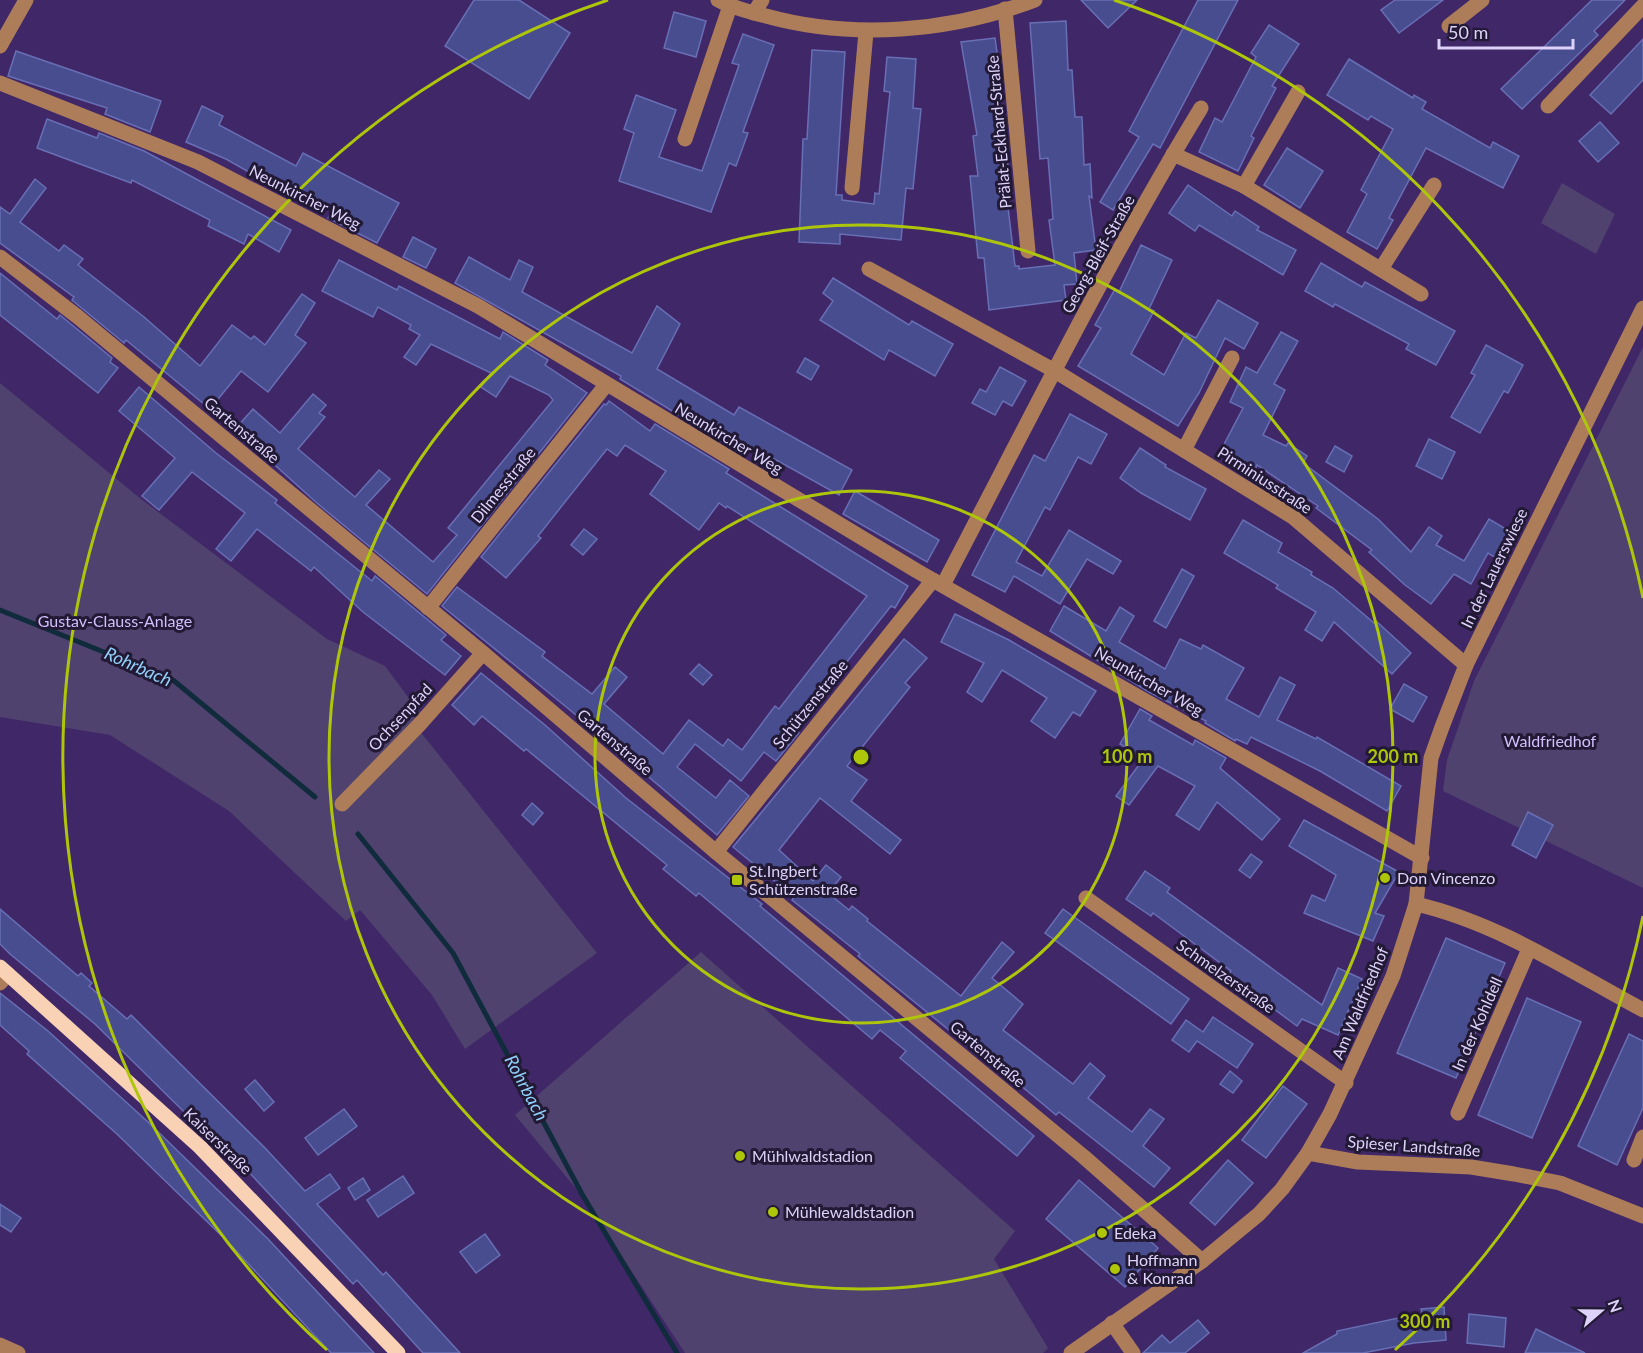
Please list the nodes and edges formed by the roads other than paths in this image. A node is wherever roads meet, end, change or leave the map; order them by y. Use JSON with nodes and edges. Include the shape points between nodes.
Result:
{"nodes":[{"id":1,"x":26,"y":0,"type":"edge"},
{"id":2,"x":1035,"y":0,"type":"edge"},
{"id":3,"x":1482,"y":0,"type":"edge"},
{"id":4,"x":724,"y":3,"type":"edge"},
{"id":5,"x":1643,"y":6,"type":"edge"},
{"id":6,"x":758,"y":7,"type":"edge"},
{"id":7,"x":1005,"y":9,"type":"junction"},
{"id":8,"x":1449,"y":26,"type":"dead end"},
{"id":9,"x":866,"y":32,"type":"junction"},
{"id":10,"x":0,"y":46,"type":"edge"},
{"id":11,"x":0,"y":83,"type":"edge"},
{"id":12,"x":1298,"y":93,"type":"dead end"},
{"id":13,"x":1548,"y":106,"type":"dead end"},
{"id":14,"x":1201,"y":108,"type":"dead end"},
{"id":15,"x":685,"y":139,"type":"dead end"},
{"id":16,"x":1173,"y":154,"type":"junction"},
{"id":17,"x":1434,"y":185,"type":"dead end"},
{"id":18,"x":1244,"y":186,"type":"junction"},
{"id":19,"x":852,"y":188,"type":"dead end"},
{"id":20,"x":1028,"y":251,"type":"dead end"},
{"id":21,"x":0,"y":257,"type":"edge"},
{"id":22,"x":869,"y":269,"type":"dead end"},
{"id":23,"x":1381,"y":269,"type":"junction"},
{"id":24,"x":1421,"y":294,"type":"dead end"},
{"id":25,"x":1643,"y":308,"type":"edge"},
{"id":26,"x":1232,"y":358,"type":"dead end"},
{"id":27,"x":1055,"y":371,"type":"junction"},
{"id":28,"x":606,"y":385,"type":"junction"},
{"id":29,"x":1184,"y":450,"type":"junction"},
{"id":30,"x":938,"y":582,"type":"junction"},
{"id":31,"x":428,"y":608,"type":"junction"},
{"id":32,"x":483,"y":653,"type":"junction"},
{"id":33,"x":1466,"y":665,"type":"junction"},
{"id":34,"x":342,"y":804,"type":"dead end"},
{"id":35,"x":716,"y":852,"type":"junction"},
{"id":36,"x":1422,"y":858,"type":"junction"},
{"id":37,"x":1086,"y":898,"type":"dead end"},
{"id":38,"x":1416,"y":903,"type":"junction"},
{"id":39,"x":1529,"y":949,"type":"junction"},
{"id":40,"x":3,"y":975,"type":"edge"},
{"id":41,"x":1643,"y":1010,"type":"edge"},
{"id":42,"x":1346,"y":1083,"type":"junction"},
{"id":43,"x":1458,"y":1113,"type":"dead end"},
{"id":44,"x":1643,"y":1137,"type":"edge"},
{"id":45,"x":1308,"y":1153,"type":"junction"},
{"id":46,"x":1634,"y":1160,"type":"dead end"},
{"id":47,"x":1643,"y":1216,"type":"edge"},
{"id":48,"x":1202,"y":1261,"type":"junction"},
{"id":49,"x":1112,"y":1323,"type":"junction"},
{"id":50,"x":0,"y":1345,"type":"edge"},
{"id":51,"x":18,"y":1353,"type":"edge"},
{"id":52,"x":398,"y":1353,"type":"edge"},
{"id":53,"x":1071,"y":1353,"type":"edge"},
{"id":54,"x":1133,"y":1353,"type":"edge"}],
"edges":[{"from":1,"to":10,"type":"street"},
{"from":2,"to":7,"type":"street"},
{"from":3,"to":8,"type":"street"},
{"from":4,"to":6,"type":"street"},
{"from":4,"to":15,"type":"street"},
{"from":5,"to":13,"type":"street"},
{"from":6,"to":9,"type":"street","via":[[826,29]]},
{"from":7,"to":9,"type":"street","via":[[964,20]]},
{"from":7,"to":20,"type":"street","name":"Prälat-Eckhard-Straße"},
{"from":9,"to":19,"type":"street"},
{"from":11,"to":28,"type":"street","name":"Neunkircher Weg","via":[[198,162],[478,306]]},
{"from":12,"to":18,"type":"street"},
{"from":14,"to":16,"type":"street","name":"Georg-Bleif-Straße"},
{"from":16,"to":18,"type":"street"},
{"from":16,"to":27,"type":"street","name":"Georg-Bleif-Straße"},
{"from":17,"to":23,"type":"street"},
{"from":18,"to":23,"type":"street"},
{"from":21,"to":31,"type":"street","name":"Gartenstraße","via":[[78,317]]},
{"from":22,"to":27,"type":"street"},
{"from":23,"to":24,"type":"street"},
{"from":25,"to":33,"type":"street","name":"In der Lauerswiese"},
{"from":26,"to":29,"type":"street"},
{"from":27,"to":29,"type":"street","name":"Pirminiusstraße"},
{"from":27,"to":30,"type":"street","name":"Georg-Bleif-Straße"},
{"from":28,"to":30,"type":"street","name":"Neunkircher Weg"},
{"from":28,"to":31,"type":"street","name":"Dilmesstraße"},
{"from":29,"to":33,"type":"street","name":"Pirminiusstraße","via":[[1293,517]]},
{"from":30,"to":35,"type":"street","name":"Schützenstraße"},
{"from":30,"to":36,"type":"street","name":"Neunkircher Weg"},
{"from":31,"to":32,"type":"street","name":"Gartenstraße"},
{"from":32,"to":34,"type":"street","name":"Ochsenpfad"},
{"from":32,"to":35,"type":"street","name":"Gartenstraße"},
{"from":33,"to":36,"type":"street","name":"In der Lauerswiese","via":[[1431,758]]},
{"from":35,"to":48,"type":"street","name":"Gartenstraße","via":[[1084,1157]]},
{"from":36,"to":38,"type":"street","name":"Am Waldfriedhof"},
{"from":37,"to":42,"type":"street","name":"Schmelzerstraße"},
{"from":38,"to":39,"type":"street","via":[[1454,912]]},
{"from":38,"to":42,"type":"street","name":"Am Waldfriedhof","via":[[1393,976]]},
{"from":39,"to":41,"type":"street"},
{"from":39,"to":43,"type":"street","name":"In der Kohldell"},
{"from":40,"to":52,"type":"main road","name":"Kaiserstraße","via":[[200,1147]]},
{"from":42,"to":45,"type":"street","name":"Am Waldfriedhof"},
{"from":44,"to":46,"type":"street"},
{"from":45,"to":47,"type":"street","name":"Spieser Landstraße","via":[[1358,1162],[1471,1167],[1514,1174],[1560,1183]]},
{"from":45,"to":48,"type":"street","via":[[1259,1214]]},
{"from":48,"to":49,"type":"street"},
{"from":49,"to":53,"type":"street"},
{"from":49,"to":54,"type":"street"},
{"from":50,"to":51,"type":"street"}]}
